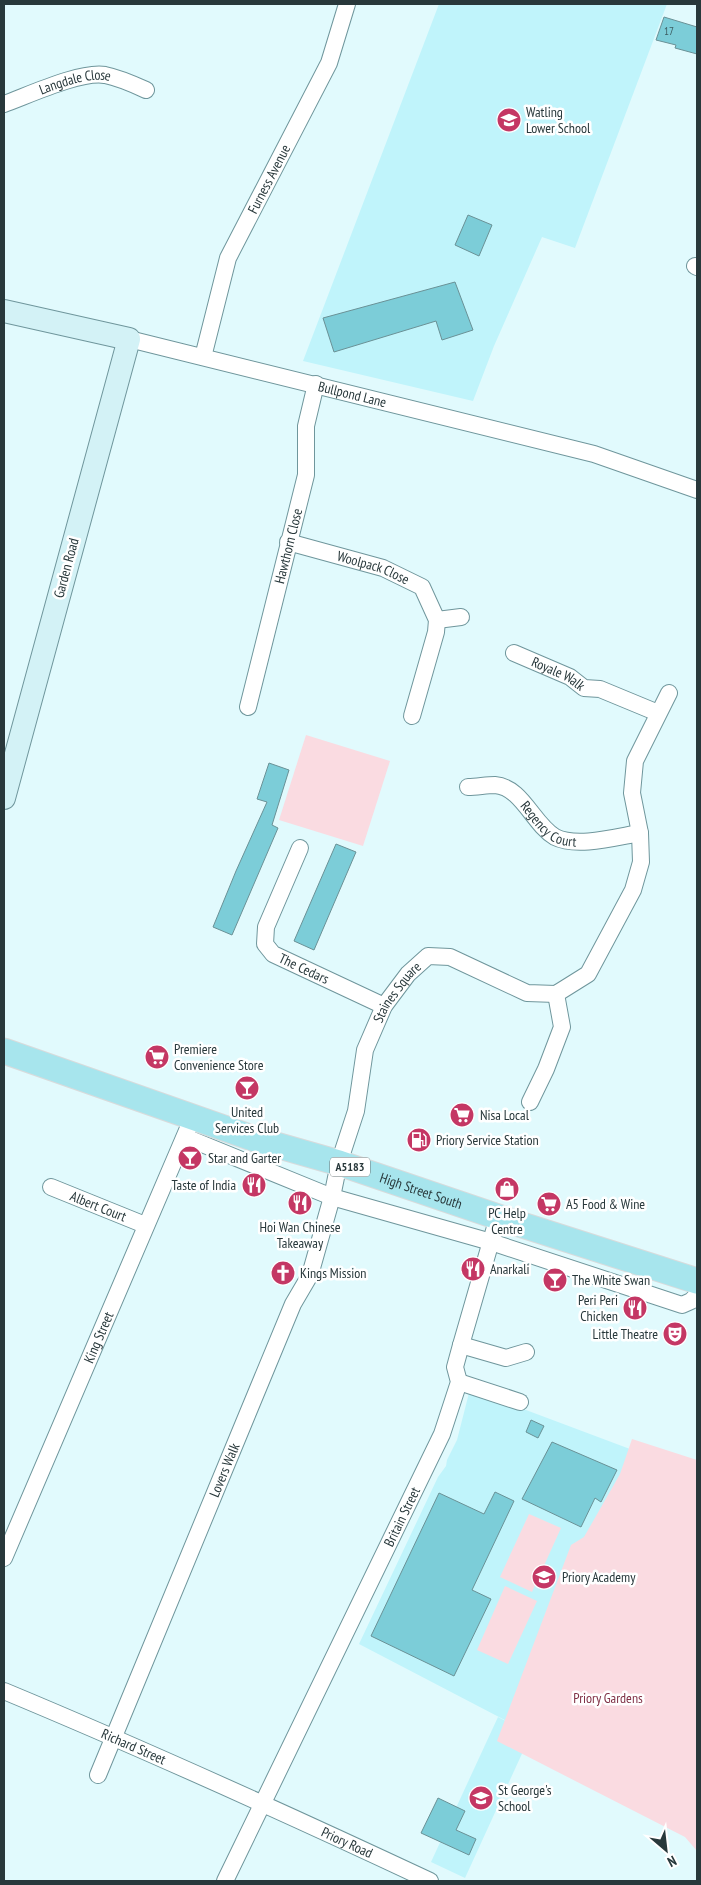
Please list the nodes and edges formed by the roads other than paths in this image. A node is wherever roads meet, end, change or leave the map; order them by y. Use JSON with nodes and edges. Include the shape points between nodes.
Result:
{"nodes":[{"id":1,"x":347,"y":4,"type":"edge"},
{"id":2,"x":146,"y":90,"type":"dead end"},
{"id":3,"x":4,"y":104,"type":"edge"},
{"id":4,"x":4,"y":311,"type":"edge"},
{"id":5,"x":129,"y":339,"type":"junction"},
{"id":6,"x":203,"y":357,"type":"junction"},
{"id":7,"x":316,"y":384,"type":"junction"},
{"id":8,"x":697,"y":490,"type":"edge"},
{"id":9,"x":288,"y":542,"type":"junction"},
{"id":10,"x":461,"y":617,"type":"dead end"},
{"id":11,"x":438,"y":620,"type":"junction"},
{"id":12,"x":514,"y":654,"type":"dead end"},
{"id":13,"x":669,"y":693,"type":"dead end"},
{"id":14,"x":248,"y":707,"type":"dead end"},
{"id":15,"x":658,"y":713,"type":"junction"},
{"id":16,"x":412,"y":716,"type":"dead end"},
{"id":17,"x":468,"y":787,"type":"dead end"},
{"id":18,"x":4,"y":798,"type":"edge"},
{"id":19,"x":640,"y":833,"type":"junction"},
{"id":20,"x":300,"y":848,"type":"dead end"},
{"id":21,"x":556,"y":994,"type":"junction"},
{"id":22,"x":384,"y":1006,"type":"junction"},
{"id":23,"x":4,"y":1051,"type":"edge"},
{"id":24,"x":530,"y":1102,"type":"dead end"},
{"id":25,"x":189,"y":1127,"type":"junction"},
{"id":26,"x":339,"y":1163,"type":"junction"},
{"id":27,"x":52,"y":1187,"type":"dead end"},
{"id":28,"x":332,"y":1197,"type":"junction"},
{"id":29,"x":498,"y":1217,"type":"junction"},
{"id":30,"x":145,"y":1225,"type":"junction"},
{"id":31,"x":490,"y":1242,"type":"junction"},
{"id":32,"x":697,"y":1281,"type":"edge"},
{"id":33,"x":697,"y":1295,"type":"edge"},
{"id":34,"x":461,"y":1346,"type":"junction"},
{"id":35,"x":526,"y":1352,"type":"dead end"},
{"id":36,"x":459,"y":1382,"type":"junction"},
{"id":37,"x":520,"y":1402,"type":"dead end"},
{"id":38,"x":4,"y":1558,"type":"edge"},
{"id":39,"x":4,"y":1691,"type":"edge"},
{"id":40,"x":113,"y":1736,"type":"junction"},
{"id":41,"x":98,"y":1775,"type":"dead end"},
{"id":42,"x":264,"y":1803,"type":"junction"},
{"id":43,"x":225,"y":1881,"type":"edge"},
{"id":44,"x":430,"y":1881,"type":"edge"}],
"edges":[{"from":1,"to":6,"type":"street","name":"Furness Avenue","via":[[329,63],[228,258]]},
{"from":2,"to":3,"type":"street","name":"Langdale Close","via":[[103,75],[78,78]]},
{"from":4,"to":5,"type":"street","name":"Bullpond Lane"},
{"from":5,"to":6,"type":"street","name":"Bullpond Lane"},
{"from":5,"to":18,"type":"street","name":"Garden Road"},
{"from":6,"to":7,"type":"street","name":"Bullpond Lane"},
{"from":7,"to":8,"type":"street","name":"Bullpond Lane","via":[[594,454]]},
{"from":7,"to":9,"type":"street","name":"Hawthorn Close","via":[[306,426],[306,475]]},
{"from":9,"to":11,"type":"street","name":"Woolpack Close","via":[[383,568],[422,587]]},
{"from":9,"to":14,"type":"street","name":"Hawthorn Close"},
{"from":10,"to":11,"type":"street"},
{"from":11,"to":16,"type":"street"},
{"from":12,"to":15,"type":"street","name":"Royale Walk","via":[[570,677],[584,688],[600,689]]},
{"from":13,"to":15,"type":"street"},
{"from":15,"to":19,"type":"street","via":[[635,761],[632,793]]},
{"from":17,"to":19,"type":"street","name":"Regency Court","via":[[497,785],[517,795],[536,821],[556,837],[580,842]]},
{"from":19,"to":21,"type":"street","via":[[641,862],[633,890],[588,974]]},
{"from":20,"to":22,"type":"street","name":"The Cedars","via":[[266,927],[265,944],[273,954]]},
{"from":21,"to":22,"type":"street","name":"Staines Square","via":[[527,993],[450,957],[428,956],[408,974]]},
{"from":21,"to":24,"type":"street","via":[[562,1028]]},
{"from":22,"to":26,"type":"street","name":"Staines Square","via":[[366,1050],[356,1111]]},
{"from":23,"to":25,"type":"main road","name":"High Street South","number":"A5183"},
{"from":25,"to":26,"type":"main road","name":"High Street South","number":"A5183","via":[[255,1139]]},
{"from":25,"to":28,"type":"street"},
{"from":25,"to":30,"type":"street","name":"King Street"},
{"from":26,"to":28,"type":"street","name":"Lovers Walk"},
{"from":26,"to":29,"type":"main road","name":"High Street South","number":"A5183"},
{"from":27,"to":30,"type":"street","name":"Albert Court"},
{"from":28,"to":31,"type":"street"},
{"from":28,"to":40,"type":"street","name":"Lovers Walk","via":[[310,1275],[293,1304]]},
{"from":29,"to":31,"type":"street","name":"Britain Street"},
{"from":29,"to":32,"type":"main road","name":"High Street South","number":"A5183"},
{"from":30,"to":38,"type":"street","name":"King Street"},
{"from":31,"to":33,"type":"street","via":[[682,1305]]},
{"from":31,"to":34,"type":"street","name":"Britain Street"},
{"from":34,"to":35,"type":"street","via":[[506,1358]]},
{"from":34,"to":36,"type":"street","name":"Britain Street","via":[[455,1367]]},
{"from":36,"to":37,"type":"street"},
{"from":36,"to":42,"type":"street","name":"Britain Street","via":[[442,1434]]},
{"from":39,"to":40,"type":"street","name":"Richard Street"},
{"from":40,"to":41,"type":"street","name":"Lovers Walk"},
{"from":40,"to":42,"type":"street","name":"Richard Street"},
{"from":42,"to":43,"type":"street","name":"Britain Street"},
{"from":42,"to":44,"type":"street","name":"Priory Road"}]}
